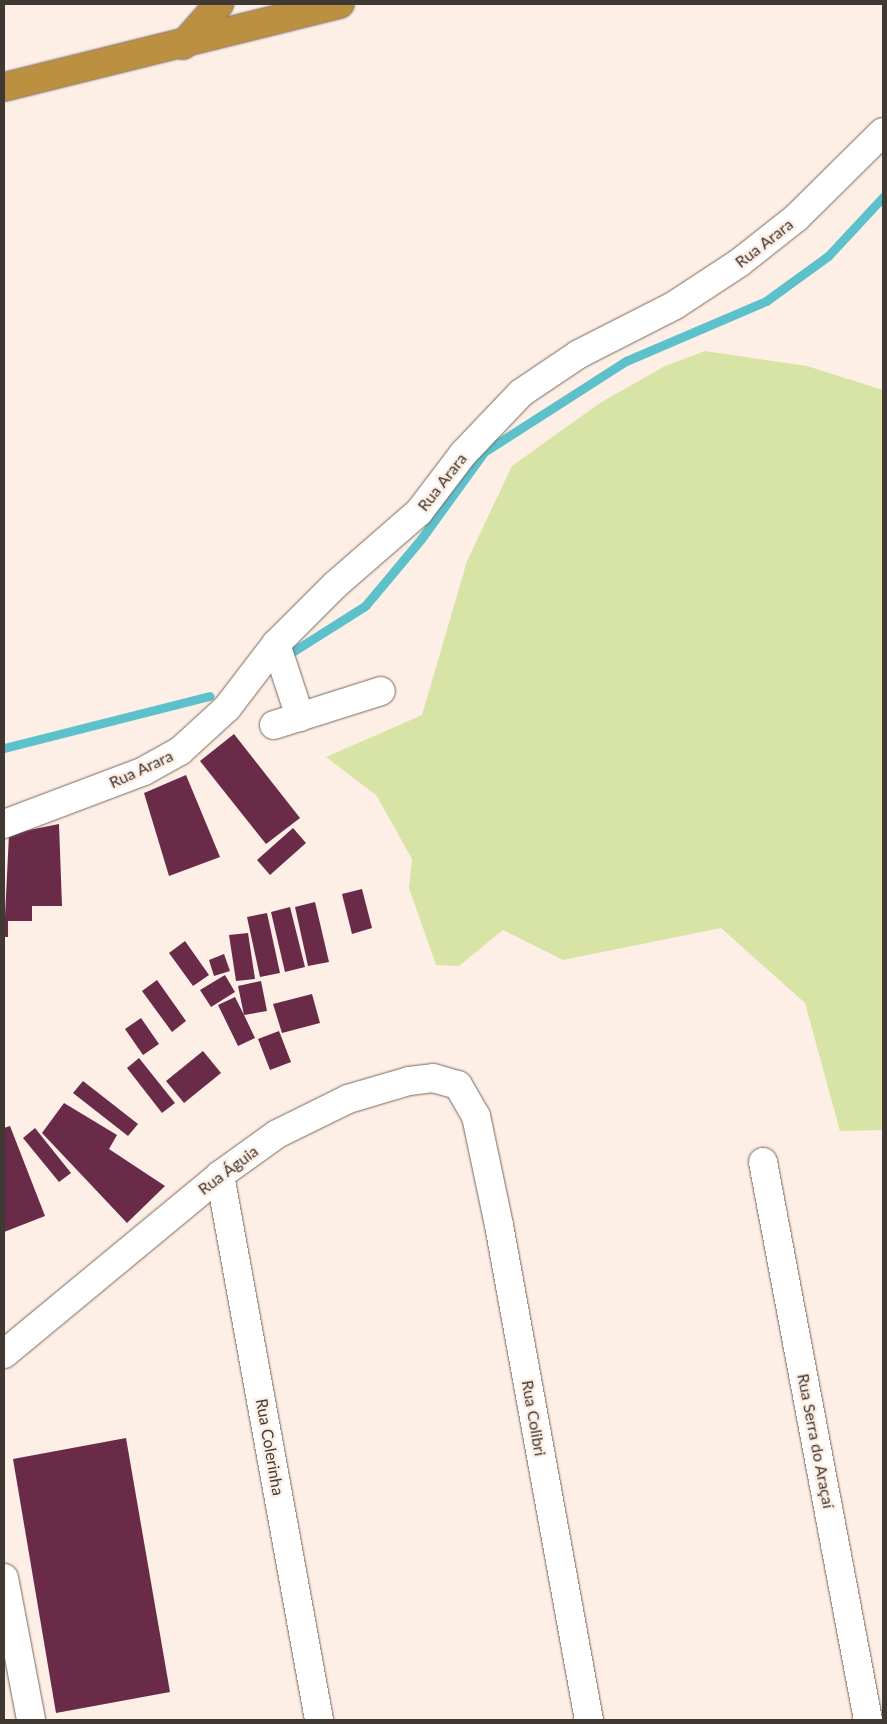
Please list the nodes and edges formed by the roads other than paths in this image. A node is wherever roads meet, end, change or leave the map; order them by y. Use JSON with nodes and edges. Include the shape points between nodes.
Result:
{"nodes":[{"id":1,"x":219,"y":4,"type":"edge"},
{"id":2,"x":340,"y":4,"type":"edge"},
{"id":3,"x":183,"y":45,"type":"junction"},
{"id":4,"x":4,"y":87,"type":"edge"},
{"id":5,"x":883,"y":132,"type":"edge"},
{"id":6,"x":276,"y":644,"type":"junction"},
{"id":7,"x":381,"y":691,"type":"dead end"},
{"id":8,"x":300,"y":717,"type":"junction"},
{"id":9,"x":274,"y":725,"type":"dead end"},
{"id":10,"x":4,"y":824,"type":"edge"},
{"id":11,"x":476,"y":1116,"type":"joint"},
{"id":12,"x":764,"y":1162,"type":"dead end"},
{"id":13,"x":220,"y":1175,"type":"junction"},
{"id":14,"x":4,"y":1354,"type":"edge"},
{"id":15,"x":4,"y":1578,"type":"edge"},
{"id":16,"x":31,"y":1720,"type":"edge"},
{"id":17,"x":319,"y":1720,"type":"edge"},
{"id":18,"x":589,"y":1720,"type":"edge"},
{"id":19,"x":868,"y":1720,"type":"edge"}],
"edges":[{"from":1,"to":3,"type":"highway"},
{"from":2,"to":3,"type":"highway"},
{"from":3,"to":4,"type":"highway"},
{"from":5,"to":6,"type":"street","name":"Rua Arara","via":[[796,218],[739,263],[675,304],[579,354],[521,393],[463,454],[419,512]]},
{"from":6,"to":8,"type":"street"},
{"from":6,"to":10,"type":"street","name":"Rua Arara","via":[[227,708],[180,751],[144,771]]},
{"from":7,"to":8,"type":"street"},
{"from":8,"to":9,"type":"street"},
{"from":11,"to":13,"type":"street","name":"Rua Águia","via":[[458,1085],[433,1078],[410,1081],[348,1099],[277,1134]]},
{"from":11,"to":18,"type":"street","name":"Rua Colibri"},
{"from":12,"to":19,"type":"street","name":"Rua Serra do Araçaí"},
{"from":13,"to":14,"type":"street","name":"Rua Águia"},
{"from":13,"to":17,"type":"street","name":"Rua Colerinha"},
{"from":15,"to":16,"type":"street"}]}
